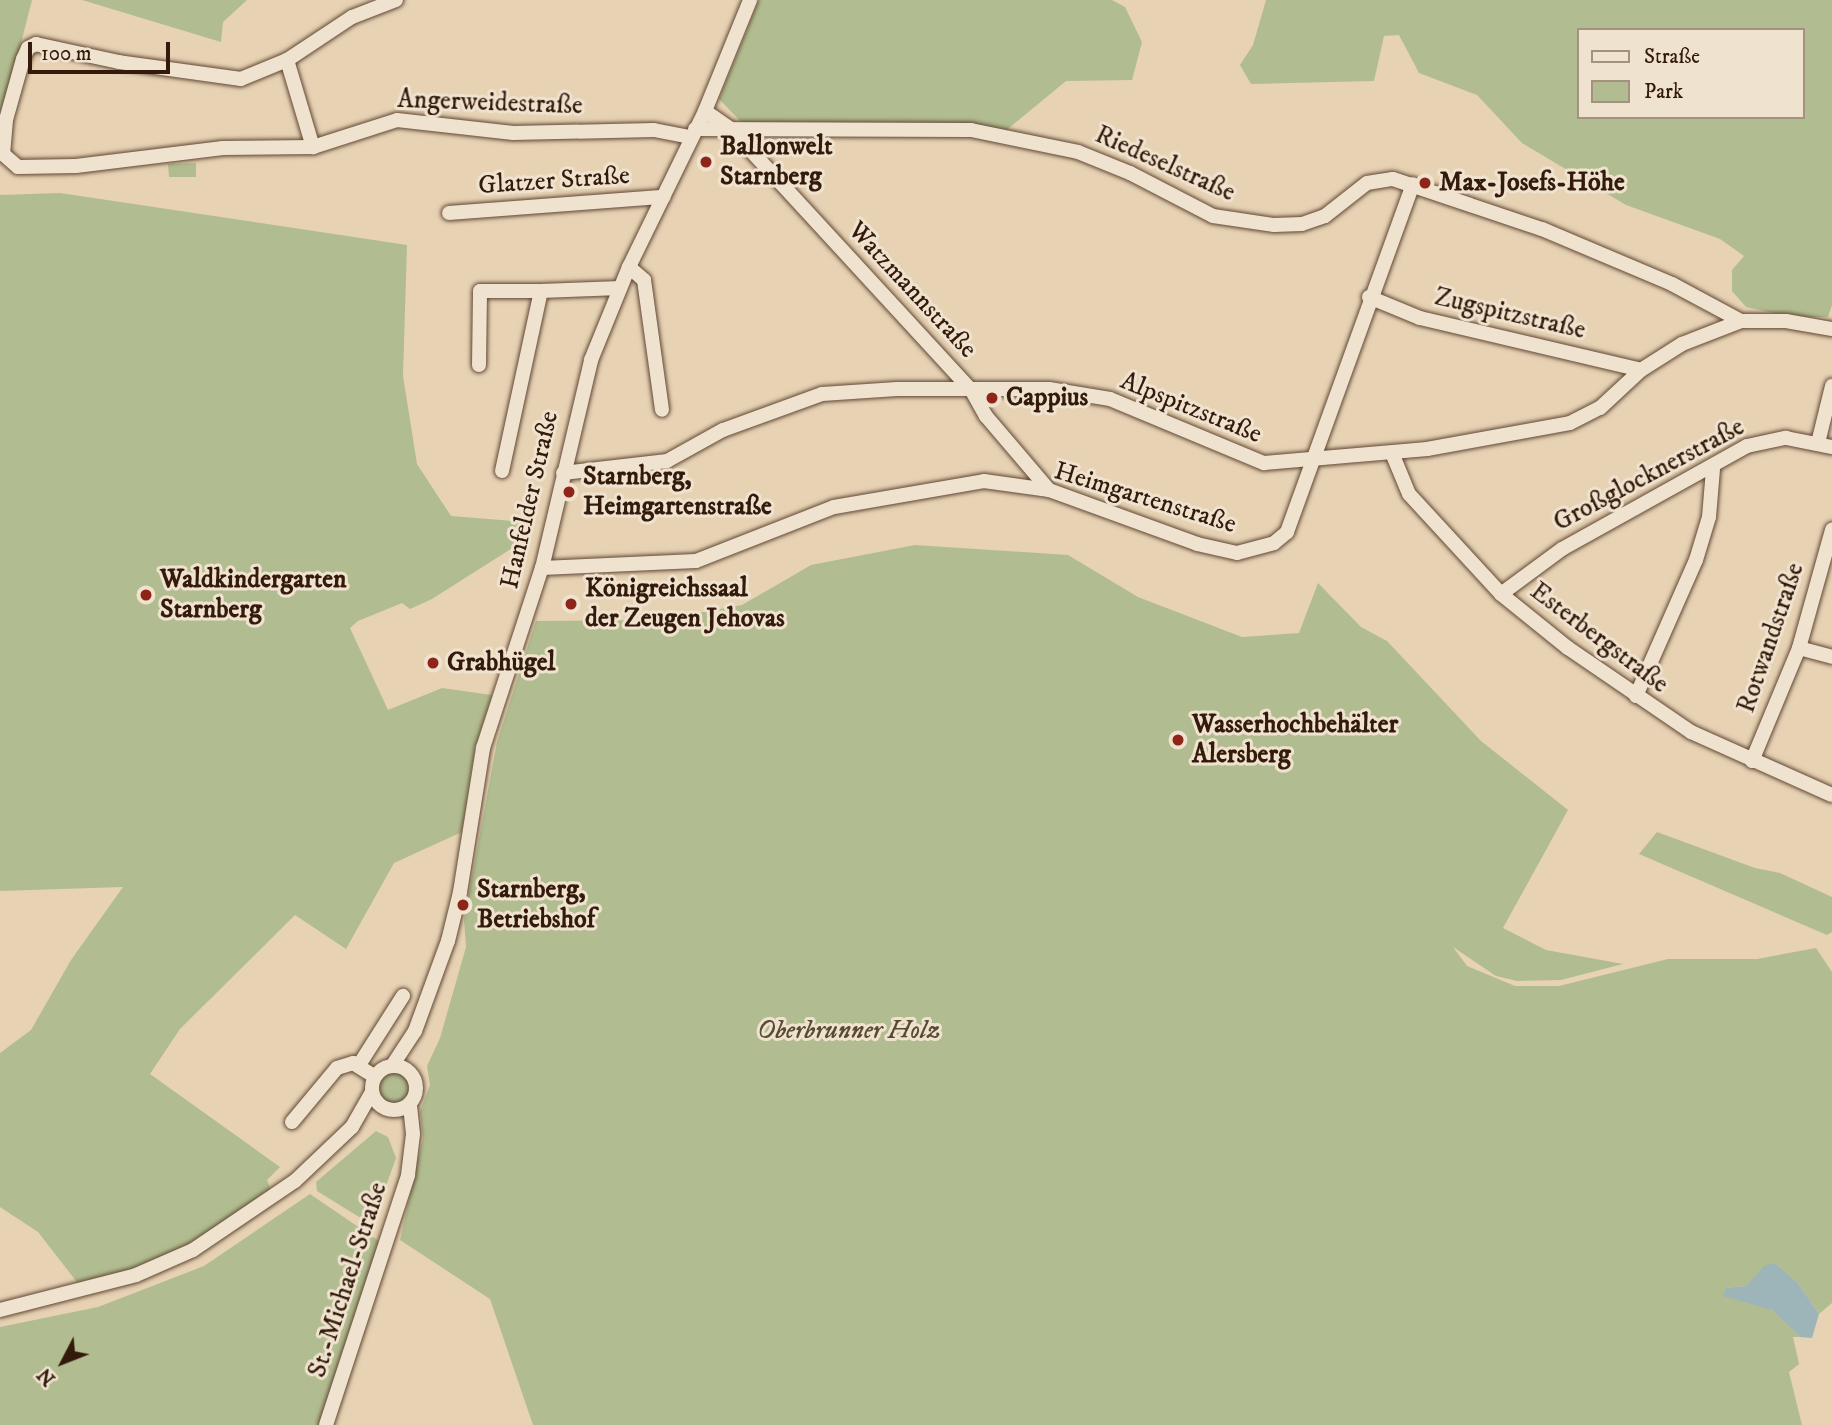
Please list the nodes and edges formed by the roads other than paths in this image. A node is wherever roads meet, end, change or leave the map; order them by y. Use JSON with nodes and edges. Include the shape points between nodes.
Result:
{"nodes":[{"id":1,"x":396,"y":0,"type":"edge"},
{"id":2,"x":750,"y":0,"type":"edge"},
{"id":3,"x":286,"y":60,"type":"junction"},
{"id":4,"x":705,"y":111,"type":"junction"},
{"id":5,"x":731,"y":129,"type":"junction"},
{"id":6,"x":693,"y":133,"type":"junction"},
{"id":7,"x":313,"y":148,"type":"junction"},
{"id":8,"x":1413,"y":184,"type":"junction"},
{"id":9,"x":663,"y":197,"type":"junction"},
{"id":10,"x":449,"y":213,"type":"dead end"},
{"id":11,"x":629,"y":267,"type":"junction"},
{"id":12,"x":620,"y":288,"type":"junction"},
{"id":13,"x":541,"y":291,"type":"junction"},
{"id":14,"x":1369,"y":297,"type":"junction"},
{"id":15,"x":1741,"y":321,"type":"junction"},
{"id":16,"x":1832,"y":329,"type":"edge"},
{"id":17,"x":480,"y":365,"type":"dead end"},
{"id":18,"x":1641,"y":370,"type":"junction"},
{"id":19,"x":1832,"y":386,"type":"edge"},
{"id":20,"x":972,"y":391,"type":"junction"},
{"id":21,"x":662,"y":410,"type":"dead end"},
{"id":22,"x":1825,"y":445,"type":"edge"},
{"id":23,"x":1392,"y":453,"type":"junction"},
{"id":24,"x":1314,"y":460,"type":"junction"},
{"id":25,"x":1713,"y":469,"type":"junction"},
{"id":26,"x":502,"y":471,"type":"dead end"},
{"id":27,"x":563,"y":473,"type":"junction"},
{"id":28,"x":1049,"y":491,"type":"junction"},
{"id":29,"x":1832,"y":530,"type":"edge"},
{"id":30,"x":542,"y":568,"type":"junction"},
{"id":31,"x":1501,"y":594,"type":"junction"},
{"id":32,"x":1799,"y":648,"type":"junction"},
{"id":33,"x":1832,"y":657,"type":"edge"},
{"id":34,"x":1636,"y":696,"type":"junction"},
{"id":35,"x":1752,"y":761,"type":"junction"},
{"id":36,"x":1832,"y":795,"type":"edge"},
{"id":37,"x":403,"y":996,"type":"dead end"},
{"id":38,"x":415,"y":1031,"type":"junction"},
{"id":39,"x":359,"y":1065,"type":"junction"},
{"id":40,"x":392,"y":1066,"type":"junction"},
{"id":41,"x":410,"y":1072,"type":"junction"},
{"id":42,"x":373,"y":1084,"type":"junction"},
{"id":43,"x":410,"y":1104,"type":"junction"},
{"id":44,"x":391,"y":1110,"type":"junction"},
{"id":45,"x":292,"y":1122,"type":"dead end"},
{"id":46,"x":352,"y":1127,"type":"junction"},
{"id":47,"x":410,"y":1147,"type":"junction"},
{"id":48,"x":0,"y":1310,"type":"edge"},
{"id":49,"x":326,"y":1425,"type":"edge"}],
"edges":[{"from":1,"to":3,"type":"street","via":[[352,17]]},
{"from":2,"to":4,"type":"street","name":"Hanfelder Straße"},
{"from":3,"to":7,"type":"street"},
{"from":3,"to":7,"type":"street","name":"Angerweidestraße","via":[[241,79],[119,62],[36,44],[23,59],[6,120],[3,154],[18,167],[76,166],[196,150]]},
{"from":4,"to":5,"type":"street","name":"Watzmannstraße"},
{"from":4,"to":6,"type":"street","name":"Hanfelder Straße"},
{"from":5,"to":6,"type":"street","name":"Riedeselstraße"},
{"from":5,"to":8,"type":"street","name":"Riedeselstraße","via":[[971,130],[1078,152],[1213,216],[1274,225],[1303,224],[1325,216],[1380,178]]},
{"from":5,"to":20,"type":"street","name":"Watzmannstraße"},
{"from":6,"to":7,"type":"street","name":"Angerweidestraße","via":[[513,133],[397,120]]},
{"from":6,"to":9,"type":"street","name":"Hanfelder Straße"},
{"from":8,"to":14,"type":"street","name":"Heimgartenstraße"},
{"from":8,"to":15,"type":"street","name":"Riedeselstraße","via":[[1566,239],[1672,284]]},
{"from":9,"to":10,"type":"street","name":"Glatzer Straße"},
{"from":9,"to":11,"type":"street","name":"Hanfelder Straße"},
{"from":11,"to":12,"type":"street","name":"Hanfelder Straße"},
{"from":11,"to":21,"type":"street","via":[[645,280]]},
{"from":12,"to":13,"type":"street"},
{"from":12,"to":27,"type":"street","name":"Hanfelder Straße","via":[[583,383]]},
{"from":13,"to":17,"type":"street","via":[[480,290]]},
{"from":13,"to":26,"type":"street"},
{"from":14,"to":18,"type":"street","name":"Zugspitzstraße","via":[[1420,318]]},
{"from":14,"to":24,"type":"street","name":"Heimgartenstraße"},
{"from":15,"to":16,"type":"street","name":"Riedeselstraße","via":[[1786,321]]},
{"from":15,"to":18,"type":"street","name":"Alpspitzstraße","via":[[1686,342]]},
{"from":18,"to":23,"type":"street","name":"Alpspitzstraße","via":[[1600,408],[1570,423]]},
{"from":19,"to":22,"type":"street"},
{"from":20,"to":24,"type":"street","name":"Alpspitzstraße","via":[[1049,390],[1110,400],[1264,463]]},
{"from":20,"to":27,"type":"street","name":"Alpspitzstraße","via":[[822,394],[723,430],[667,461]]},
{"from":20,"to":28,"type":"street","name":"Watzmannstraße","via":[[986,416]]},
{"from":22,"to":25,"type":"street","name":"Großglocknerstraße","via":[[1770,438],[1747,446]]},
{"from":23,"to":24,"type":"street","name":"Alpspitzstraße"},
{"from":23,"to":31,"type":"street","name":"Esterbergstraße","via":[[1409,494]]},
{"from":24,"to":28,"type":"street","name":"Heimgartenstraße","via":[[1287,532],[1274,543],[1237,553],[1197,544]]},
{"from":25,"to":31,"type":"street","name":"Großglocknerstraße","via":[[1562,549]]},
{"from":25,"to":34,"type":"street","via":[[1709,517],[1696,559]]},
{"from":27,"to":30,"type":"street","name":"Hanfelder Straße"},
{"from":28,"to":30,"type":"street","name":"Heimgartenstraße","via":[[984,481],[942,485],[834,507],[696,561]]},
{"from":29,"to":32,"type":"street","name":"Rotwandstraße"},
{"from":30,"to":38,"type":"street","name":"Hanfelder Straße","via":[[483,748],[460,892]]},
{"from":31,"to":34,"type":"street","name":"Esterbergstraße"},
{"from":32,"to":33,"type":"street"},
{"from":32,"to":35,"type":"street","name":"Rotwandstraße"},
{"from":34,"to":35,"type":"street","name":"Esterbergstraße","via":[[1684,729]]},
{"from":35,"to":36,"type":"street","name":"Esterbergstraße"},
{"from":37,"to":39,"type":"street"},
{"from":38,"to":40,"type":"street","name":"Hanfelder Straße"},
{"from":38,"to":41,"type":"street","name":"Hanfelder Straße"},
{"from":39,"to":42,"type":"street"},
{"from":39,"to":45,"type":"street","via":[[337,1068]]},
{"from":40,"to":41,"type":"street"},
{"from":40,"to":42,"type":"street"},
{"from":41,"to":43,"type":"street","via":[[417,1088]]},
{"from":42,"to":44,"type":"street","via":[[377,1103]]},
{"from":42,"to":46,"type":"street"},
{"from":43,"to":44,"type":"street"},
{"from":43,"to":47,"type":"street","name":"St.-Michael-Straße"},
{"from":44,"to":46,"type":"street"},
{"from":44,"to":47,"type":"street"},
{"from":46,"to":48,"type":"street","via":[[243,1220],[193,1250],[136,1275]]},
{"from":47,"to":49,"type":"street","name":"St.-Michael-Straße","via":[[408,1175]]}]}
